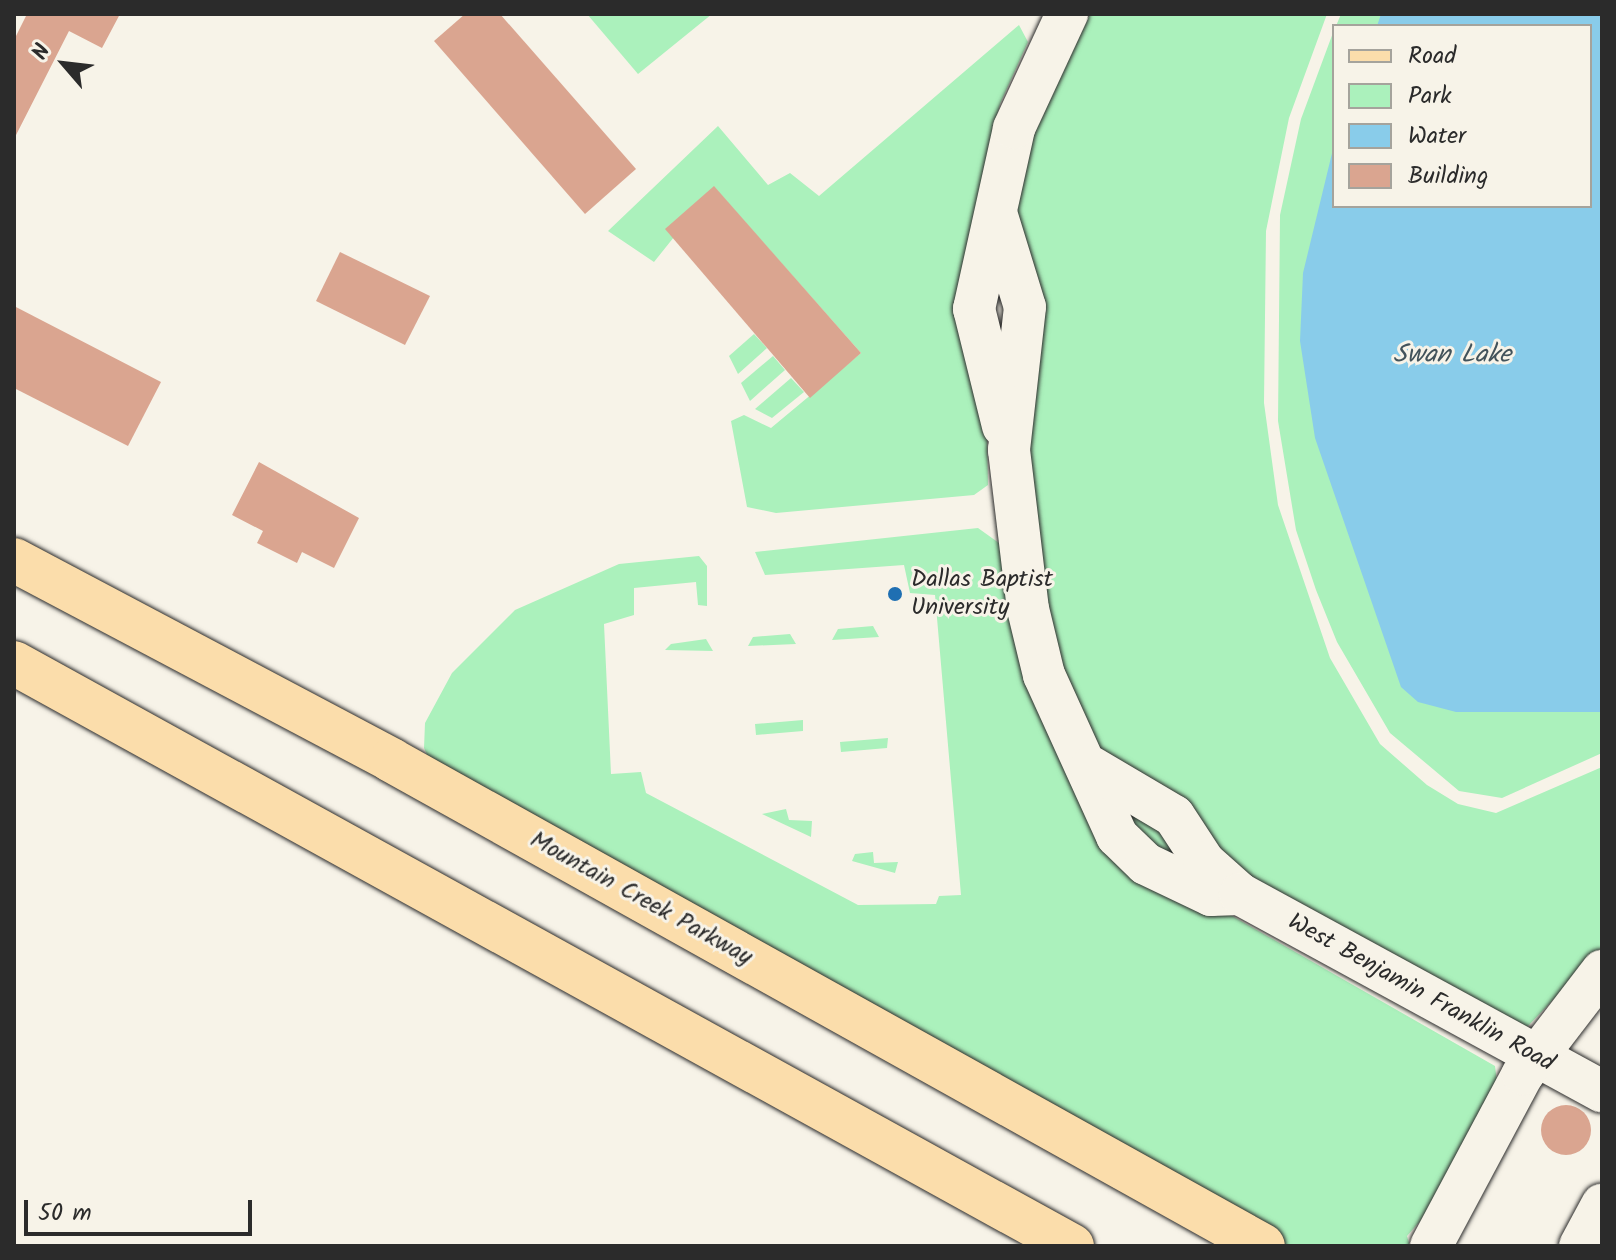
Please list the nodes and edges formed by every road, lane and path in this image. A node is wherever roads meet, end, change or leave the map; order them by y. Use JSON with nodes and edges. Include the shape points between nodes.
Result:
{"nodes":[{"id":1,"x":1067,"y":14,"type":"edge"},
{"id":2,"x":14,"y":560,"type":"edge"},
{"id":3,"x":14,"y":663,"type":"edge"},
{"id":4,"x":1091,"y":767,"type":"junction"},
{"id":5,"x":1240,"y":894,"type":"junction"},
{"id":6,"x":1602,"y":971,"type":"edge"},
{"id":7,"x":1535,"y":1056,"type":"junction"},
{"id":8,"x":1602,"y":1091,"type":"edge"},
{"id":9,"x":1602,"y":1205,"type":"edge"},
{"id":10,"x":1072,"y":1246,"type":"edge"},
{"id":11,"x":1263,"y":1246,"type":"edge"},
{"id":12,"x":1431,"y":1246,"type":"edge"},
{"id":13,"x":1580,"y":1246,"type":"edge"}],
"edges":[{"from":1,"to":4,"type":"street","name":"West Benjamin Franklin Road","via":[[1023,101],[997,216],[1025,307],[1009,450],[1033,642]]},
{"from":2,"to":11,"type":"main road","name":"Mountain Creek Parkway","via":[[391,760]]},
{"from":3,"to":10,"type":"main road"},
{"from":4,"to":5,"type":"street","name":"West Benjamin Franklin Road","via":[[1174,816],[1204,862]]},
{"from":4,"to":5,"type":"street","name":"West Benjamin Franklin Road","via":[[1098,802],[1138,858],[1211,895]]},
{"from":5,"to":7,"type":"street","name":"West Benjamin Franklin Road"},
{"from":6,"to":7,"type":"street"},
{"from":7,"to":8,"type":"street","name":"West Benjamin Franklin Road"},
{"from":7,"to":12,"type":"street"},
{"from":9,"to":13,"type":"street"}]}
